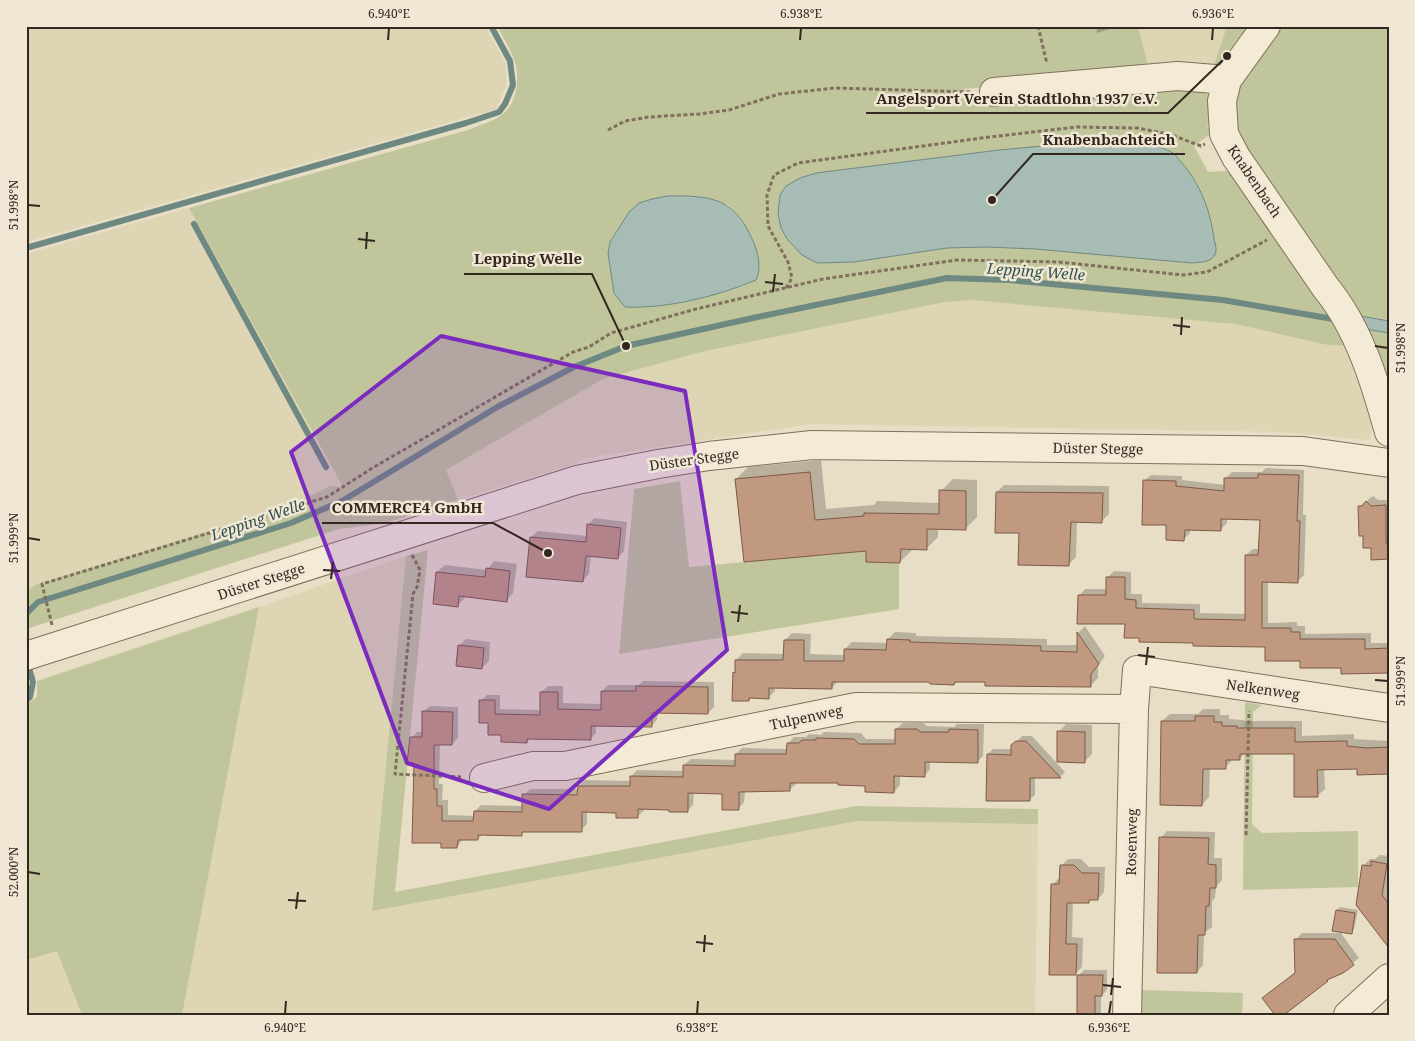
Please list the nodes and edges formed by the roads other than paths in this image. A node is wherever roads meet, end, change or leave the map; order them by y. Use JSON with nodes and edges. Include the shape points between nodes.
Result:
{"nodes":[{"id":1,"x":1266,"y":26,"type":"edge"},
{"id":2,"x":1227,"y":80,"type":"junction"},
{"id":3,"x":994,"y":92,"type":"road end"},
{"id":4,"x":1389,"y":432,"type":"edge"},
{"id":5,"x":1389,"y":463,"type":"edge"},
{"id":6,"x":32,"y":655,"type":"edge"},
{"id":7,"x":1137,"y":670,"type":"joint"},
{"id":8,"x":1389,"y":708,"type":"edge"},
{"id":9,"x":1134,"y":709,"type":"junction"},
{"id":10,"x":484,"y":778,"type":"road end"},
{"id":11,"x":1389,"y":978,"type":"edge"},
{"id":12,"x":1127,"y":1015,"type":"edge"},
{"id":13,"x":1348,"y":1015,"type":"edge"}],
"edges":[{"from":1,"to":2,"type":"street","name":"Knabenbach"},
{"from":2,"to":3,"type":"street","via":[[1178,76]]},
{"from":2,"to":4,"type":"street","name":"Knabenbach","via":[[1222,101],[1224,134],[1236,157],[1338,302],[1358,338]]},
{"from":5,"to":6,"type":"street","name":"Düster Stegge","via":[[1304,451],[812,445],[700,457],[577,480]]},
{"from":7,"to":8,"type":"street","name":"Nelkenweg"},
{"from":7,"to":9,"type":"street","name":"Rosenweg"},
{"from":9,"to":10,"type":"street","name":"Tulpenweg","via":[[856,707],[565,766],[534,766]]},
{"from":9,"to":12,"type":"street","name":"Rosenweg"},
{"from":11,"to":13,"type":"street"}]}
